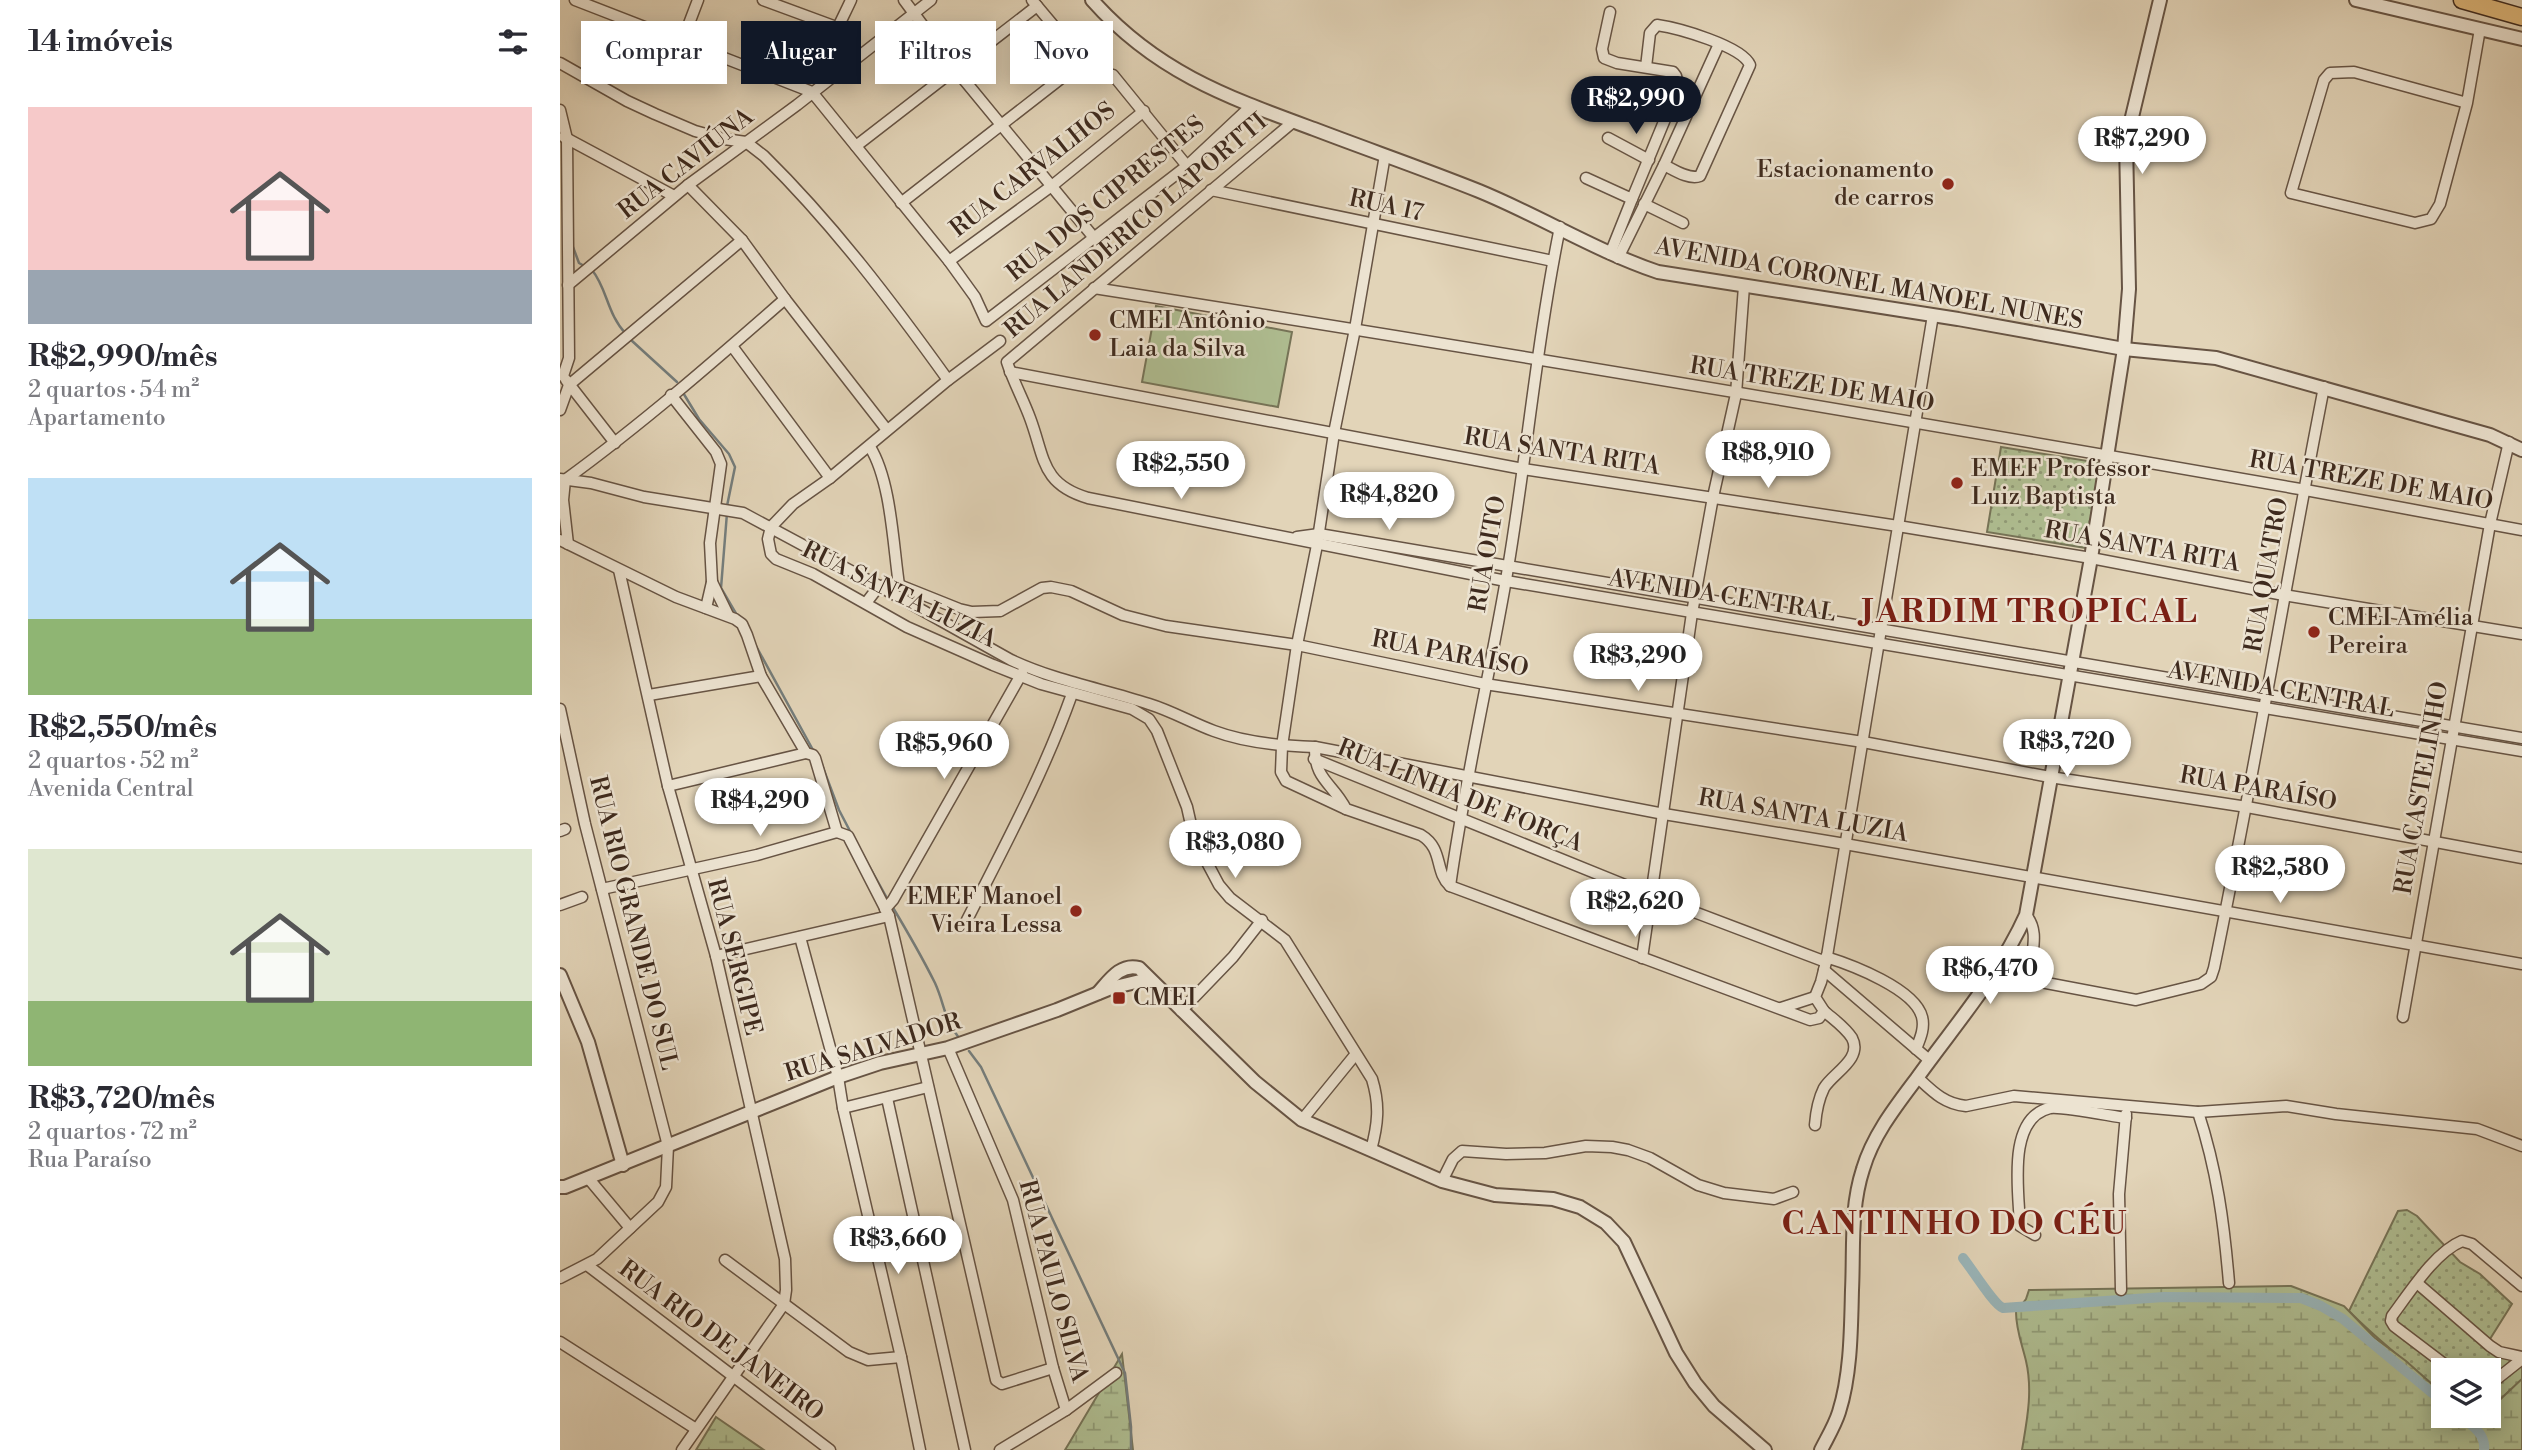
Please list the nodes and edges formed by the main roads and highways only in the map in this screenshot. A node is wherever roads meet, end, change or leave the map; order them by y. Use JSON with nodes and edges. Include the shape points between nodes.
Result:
{"nodes":[{"id":1,"x":2462,"y":0,"type":"edge"},
{"id":2,"x":2522,"y":18,"type":"edge"}],
"edges":[{"from":1,"to":2,"type":"main road"}]}
